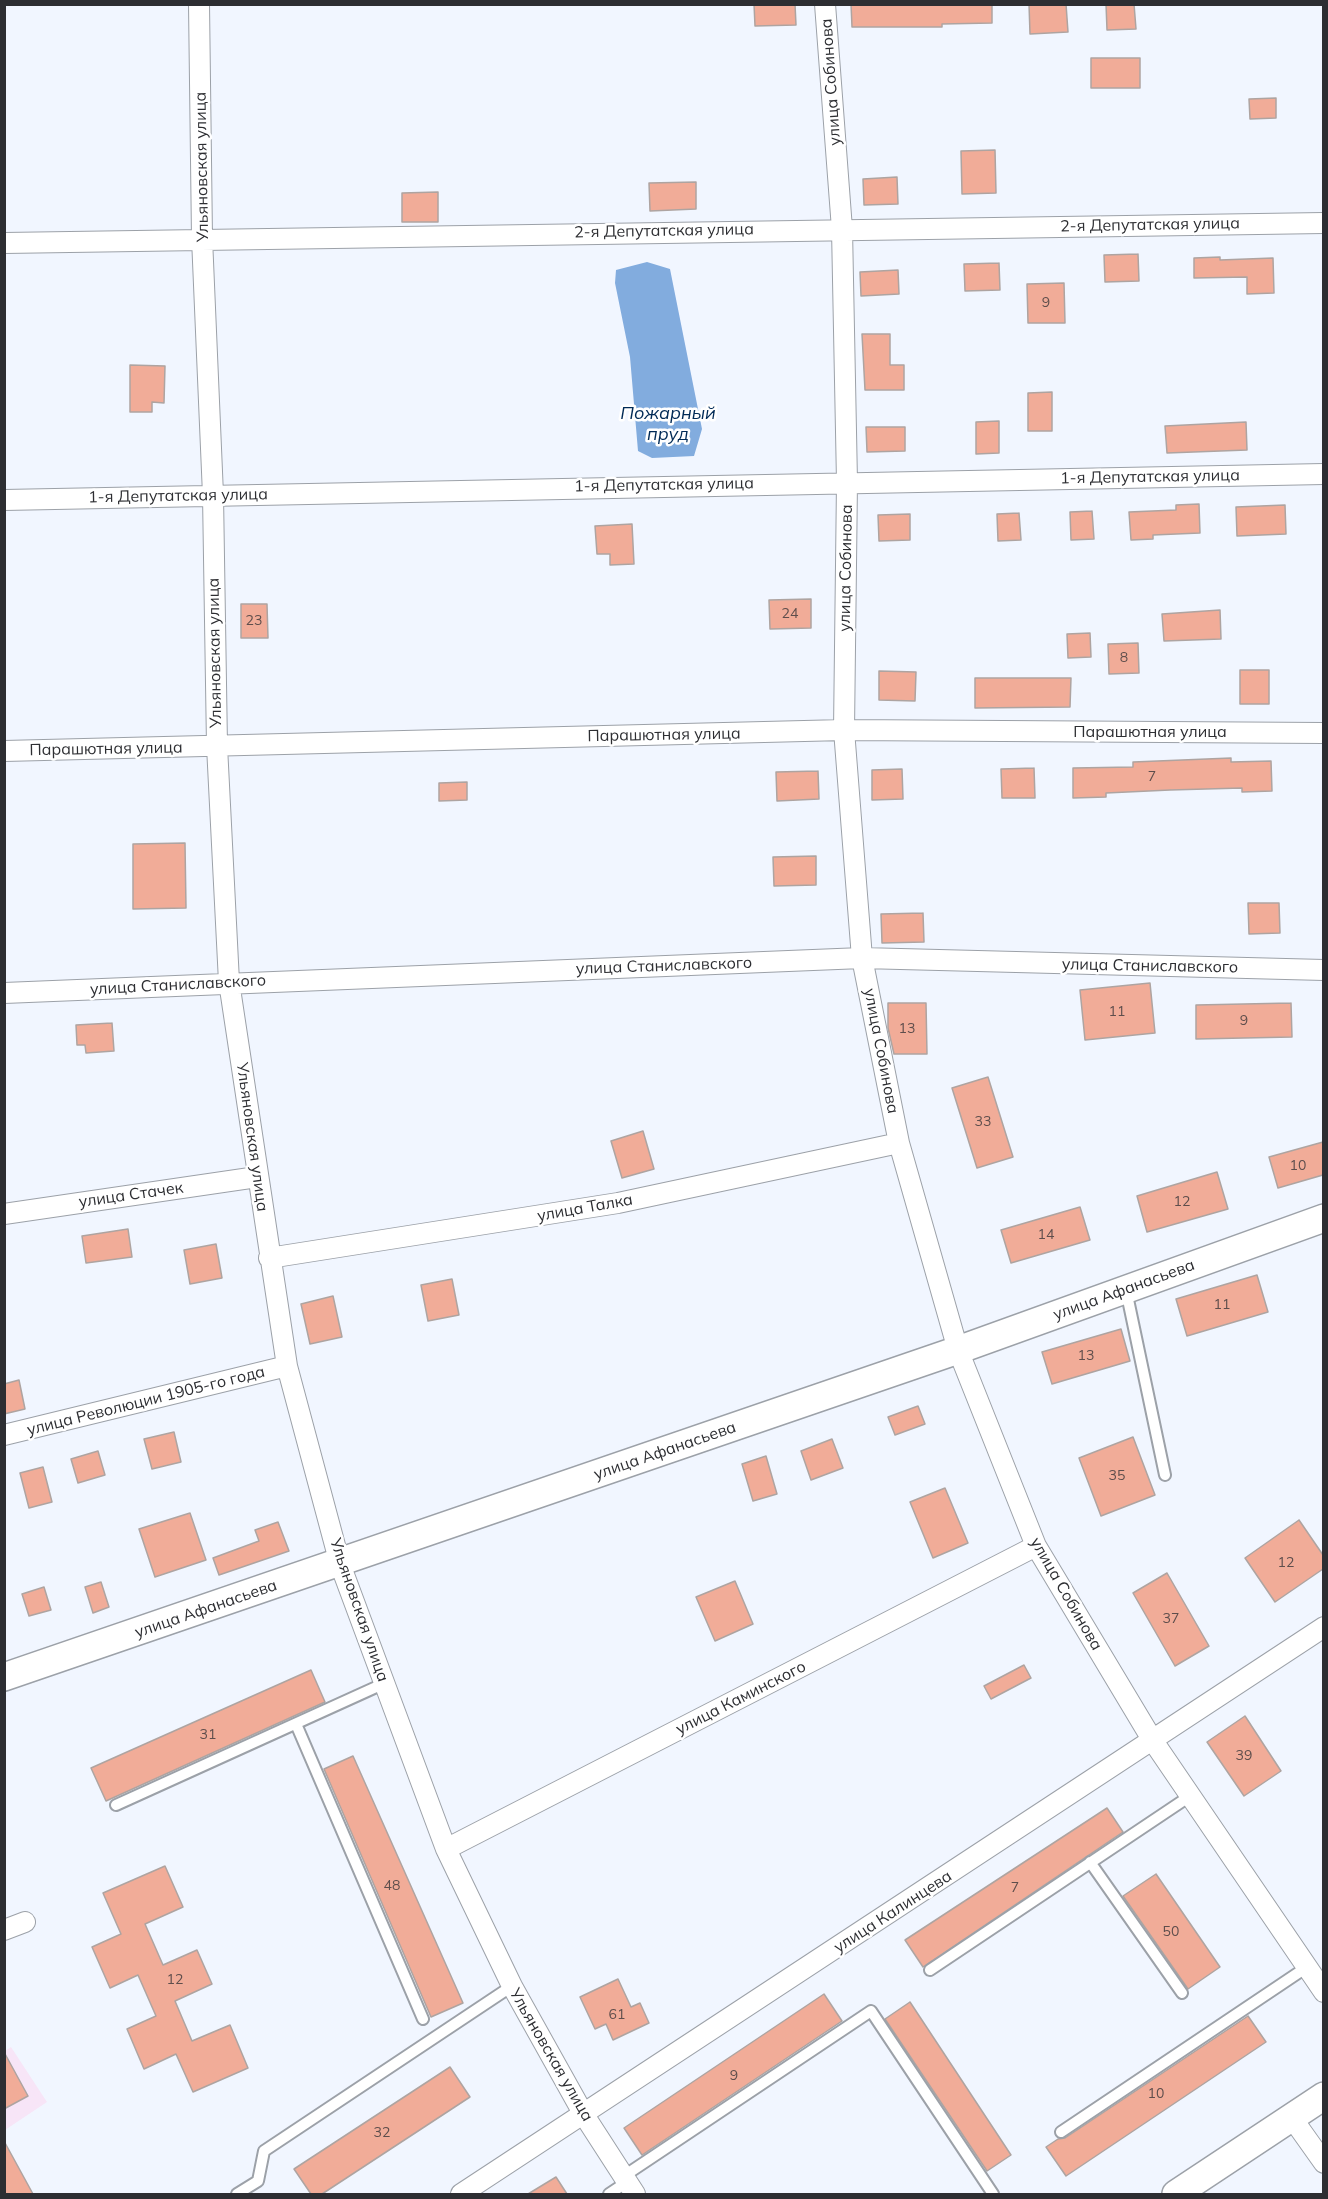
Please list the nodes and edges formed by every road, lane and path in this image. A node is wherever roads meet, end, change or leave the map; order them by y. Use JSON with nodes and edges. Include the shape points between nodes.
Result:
{"nodes":[{"id":1,"x":199,"y":4,"type":"edge"},
{"id":2,"x":825,"y":4,"type":"edge"},
{"id":3,"x":1323,"y":223,"type":"edge"},
{"id":4,"x":842,"y":229,"type":"junction"},
{"id":5,"x":202,"y":238,"type":"junction"},
{"id":6,"x":4,"y":243,"type":"edge"},
{"id":7,"x":1323,"y":474,"type":"edge"},
{"id":8,"x":847,"y":482,"type":"junction"},
{"id":9,"x":213,"y":495,"type":"junction"},
{"id":10,"x":4,"y":500,"type":"edge"},
{"id":11,"x":844,"y":730,"type":"junction"},
{"id":12,"x":1323,"y":733,"type":"edge"},
{"id":13,"x":217,"y":746,"type":"junction"},
{"id":14,"x":4,"y":751,"type":"edge"},
{"id":15,"x":862,"y":958,"type":"junction"},
{"id":16,"x":1323,"y":970,"type":"edge"},
{"id":17,"x":229,"y":982,"type":"junction"},
{"id":18,"x":4,"y":993,"type":"edge"},
{"id":19,"x":899,"y":1143,"type":"junction"},
{"id":20,"x":257,"y":1177,"type":"junction"},
{"id":21,"x":4,"y":1214,"type":"edge"},
{"id":22,"x":1323,"y":1218,"type":"edge"},
{"id":23,"x":269,"y":1258,"type":"junction"},
{"id":24,"x":1126,"y":1289,"type":"junction"},
{"id":25,"x":958,"y":1350,"type":"junction"},
{"id":26,"x":287,"y":1366,"type":"junction"},
{"id":27,"x":4,"y":1435,"type":"edge"},
{"id":28,"x":1165,"y":1475,"type":"dead end"},
{"id":29,"x":1036,"y":1546,"type":"junction"},
{"id":30,"x":340,"y":1564,"type":"junction"},
{"id":31,"x":1323,"y":1627,"type":"edge"},
{"id":32,"x":4,"y":1677,"type":"edge"},
{"id":33,"x":385,"y":1683,"type":"junction"},
{"id":34,"x":296,"y":1724,"type":"junction"},
{"id":35,"x":1153,"y":1742,"type":"junction"},
{"id":36,"x":1190,"y":1796,"type":"junction"},
{"id":37,"x":116,"y":1805,"type":"dead end"},
{"id":38,"x":446,"y":1849,"type":"junction"},
{"id":39,"x":1090,"y":1862,"type":"junction"},
{"id":40,"x":25,"y":1922,"type":"dead end"},
{"id":41,"x":4,"y":1930,"type":"edge"},
{"id":42,"x":1307,"y":1967,"type":"junction"},
{"id":43,"x":930,"y":1970,"type":"dead end"},
{"id":44,"x":512,"y":1986,"type":"junction"},
{"id":45,"x":1323,"y":1992,"type":"edge"},
{"id":46,"x":1182,"y":1993,"type":"dead end"},
{"id":47,"x":423,"y":2019,"type":"dead end"},
{"id":48,"x":1323,"y":2096,"type":"edge"},
{"id":49,"x":584,"y":2115,"type":"junction"},
{"id":50,"x":1292,"y":2118,"type":"junction"},
{"id":51,"x":1061,"y":2132,"type":"dead end"},
{"id":52,"x":1323,"y":2163,"type":"edge"},
{"id":53,"x":629,"y":2184,"type":"edge"},
{"id":54,"x":237,"y":2194,"type":"edge"},
{"id":55,"x":461,"y":2194,"type":"edge"},
{"id":56,"x":609,"y":2194,"type":"edge"},
{"id":57,"x":993,"y":2194,"type":"edge"},
{"id":58,"x":1176,"y":2194,"type":"edge"}],
"edges":[{"from":1,"to":5,"type":"street","name":"Ульяновская улица"},
{"from":2,"to":4,"type":"street","name":"улица Собинова"},
{"from":3,"to":4,"type":"street","name":"2-я Депутатская улица"},
{"from":4,"to":5,"type":"street","name":"2-я Депутатская улица"},
{"from":4,"to":8,"type":"street","name":"улица Собинова"},
{"from":5,"to":6,"type":"street","name":"2-я Депутатская улица"},
{"from":5,"to":9,"type":"street","name":"Ульяновская улица"},
{"from":7,"to":8,"type":"street","name":"1-я Депутатская улица"},
{"from":8,"to":9,"type":"street","name":"1-я Депутатская улица"},
{"from":8,"to":11,"type":"street","name":"улица Собинова"},
{"from":9,"to":10,"type":"street","name":"1-я Депутатская улица"},
{"from":9,"to":13,"type":"street","name":"Ульяновская улица"},
{"from":11,"to":12,"type":"street","name":"Парашютная улица"},
{"from":11,"to":13,"type":"street","name":"Парашютная улица"},
{"from":11,"to":15,"type":"street","name":"улица Собинова"},
{"from":13,"to":14,"type":"street","name":"Парашютная улица"},
{"from":13,"to":17,"type":"street","name":"Ульяновская улица"},
{"from":15,"to":16,"type":"street","name":"улица Станиславского"},
{"from":15,"to":17,"type":"street","name":"улица Станиславского"},
{"from":15,"to":19,"type":"street","name":"улица Собинова"},
{"from":17,"to":18,"type":"street","name":"улица Станиславского"},
{"from":17,"to":20,"type":"street","name":"Ульяновская улица"},
{"from":19,"to":23,"type":"street","name":"улица Талка","via":[[618,1203]]},
{"from":19,"to":25,"type":"street","name":"улица Собинова"},
{"from":20,"to":21,"type":"street","name":"улица Стачек"},
{"from":20,"to":23,"type":"street","name":"Ульяновская улица"},
{"from":22,"to":24,"type":"street","name":"улица Афанасьева"},
{"from":23,"to":26,"type":"street","name":"Ульяновская улица"},
{"from":24,"to":25,"type":"street","name":"улица Афанасьева"},
{"from":24,"to":28,"type":"lane"},
{"from":25,"to":29,"type":"street","name":"улица Собинова"},
{"from":25,"to":30,"type":"street","name":"улица Афанасьева"},
{"from":26,"to":27,"type":"street","name":"улица Революции 1905-го года"},
{"from":26,"to":30,"type":"street","name":"Ульяновская улица"},
{"from":29,"to":35,"type":"street","name":"улица Собинова"},
{"from":29,"to":38,"type":"street","name":"улица Каминского"},
{"from":30,"to":32,"type":"street","name":"улица Афанасьева"},
{"from":30,"to":33,"type":"street","name":"Ульяновская улица"},
{"from":31,"to":35,"type":"street","name":"улица Калинцева"},
{"from":33,"to":34,"type":"lane"},
{"from":33,"to":38,"type":"street","name":"Ульяновская улица"},
{"from":34,"to":37,"type":"lane"},
{"from":34,"to":47,"type":"lane"},
{"from":35,"to":36,"type":"street","name":"улица Собинова"},
{"from":35,"to":49,"type":"street","name":"улица Калинцева"},
{"from":36,"to":39,"type":"lane"},
{"from":36,"to":42,"type":"street","name":"улица Собинова"},
{"from":38,"to":44,"type":"street","name":"Ульяновская улица"},
{"from":39,"to":43,"type":"lane"},
{"from":39,"to":46,"type":"lane"},
{"from":40,"to":41,"type":"street"},
{"from":42,"to":45,"type":"street","name":"улица Собинова"},
{"from":42,"to":51,"type":"lane"},
{"from":44,"to":49,"type":"street","name":"Ульяновская улица"},
{"from":44,"to":54,"type":"lane","via":[[264,2151],[258,2181]]},
{"from":48,"to":50,"type":"street"},
{"from":49,"to":53,"type":"street","name":"Ульяновская улица"},
{"from":49,"to":55,"type":"street","name":"улица Калинцева"},
{"from":50,"to":52,"type":"street"},
{"from":50,"to":58,"type":"street","via":[[1202,2183]]},
{"from":53,"to":56,"type":"lane"},
{"from":53,"to":57,"type":"lane","via":[[871,2011]]}]}
